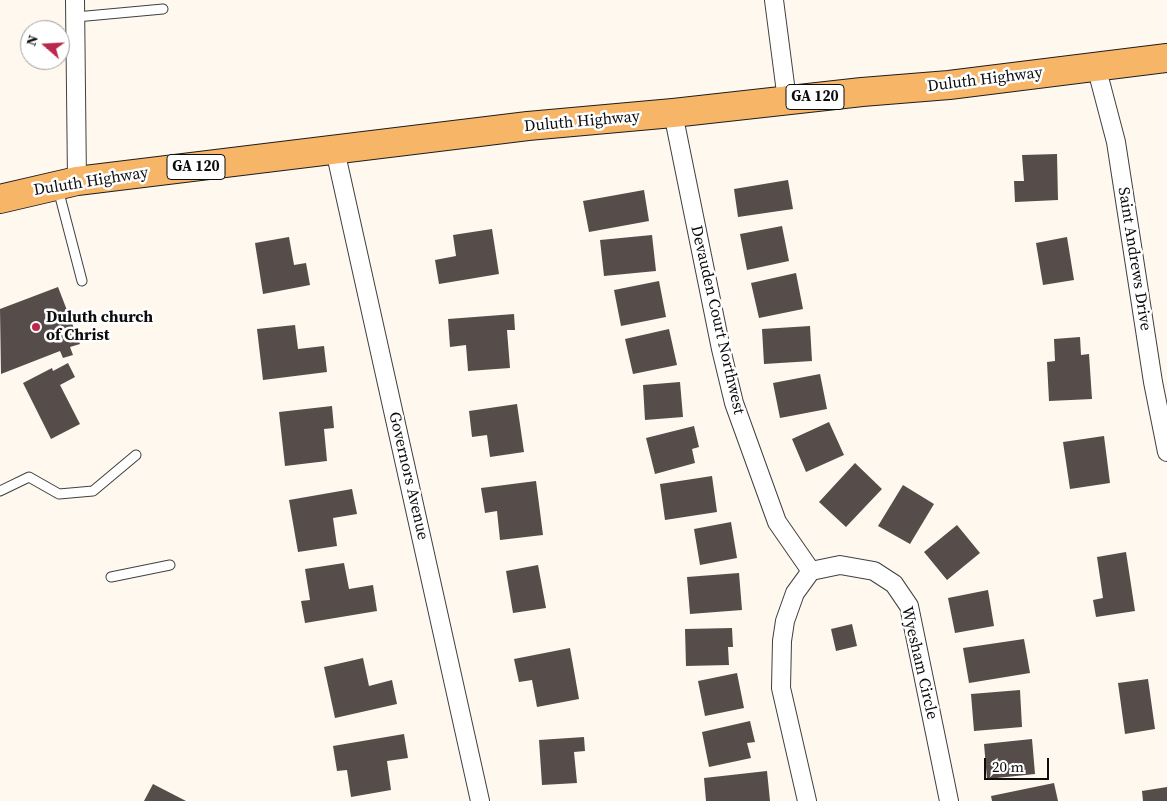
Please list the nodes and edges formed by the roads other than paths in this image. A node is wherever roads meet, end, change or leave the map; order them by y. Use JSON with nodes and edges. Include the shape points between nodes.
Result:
{"nodes":[{"id":1,"x":774,"y":0,"type":"edge"},
{"id":2,"x":75,"y":8,"type":"edge"},
{"id":3,"x":163,"y":8,"type":"dead end"},
{"id":4,"x":1167,"y":58,"type":"edge"},
{"id":5,"x":1096,"y":66,"type":"junction"},
{"id":6,"x":787,"y":100,"type":"junction"},
{"id":7,"x":673,"y":113,"type":"junction"},
{"id":8,"x":335,"y":150,"type":"junction"},
{"id":9,"x":67,"y":184,"type":"junction"},
{"id":10,"x":0,"y":199,"type":"edge"},
{"id":11,"x":82,"y":280,"type":"dead end"},
{"id":12,"x":1167,"y":452,"type":"edge"},
{"id":13,"x":136,"y":455,"type":"dead end"},
{"id":14,"x":0,"y":490,"type":"edge"},
{"id":15,"x":170,"y":565,"type":"dead end"},
{"id":16,"x":811,"y":571,"type":"junction"},
{"id":17,"x":112,"y":577,"type":"dead end"},
{"id":18,"x":480,"y":801,"type":"edge"},
{"id":19,"x":807,"y":801,"type":"edge"},
{"id":20,"x":949,"y":801,"type":"edge"}],
"edges":[{"from":1,"to":6,"type":"street"},
{"from":2,"to":3,"type":"lane"},
{"from":2,"to":9,"type":"street"},
{"from":4,"to":5,"type":"main road","name":"Duluth Highway","number":"GA 120"},
{"from":5,"to":6,"type":"main road","name":"Duluth Highway","number":"GA 120","via":[[949,85]]},
{"from":5,"to":12,"type":"street","name":"Saint Andrews Drive","via":[[1116,142]]},
{"from":6,"to":7,"type":"main road","name":"Duluth Highway","number":"GA 120"},
{"from":7,"to":8,"type":"main road","name":"Duluth Highway","number":"GA 120","via":[[528,126]]},
{"from":7,"to":16,"type":"street","name":"Devauden Court Northwest","via":[[734,403],[776,522]]},
{"from":8,"to":9,"type":"main road","name":"Duluth Highway","number":"GA 120"},
{"from":8,"to":18,"type":"street","name":"Governors Avenue"},
{"from":9,"to":10,"type":"main road","name":"Duluth Highway","number":"GA 120"},
{"from":9,"to":11,"type":"lane"},
{"from":13,"to":14,"type":"lane","via":[[93,491],[58,494],[29,477]]},
{"from":15,"to":17,"type":"lane"},
{"from":16,"to":19,"type":"street","via":[[795,594],[785,621],[780,688]]},
{"from":16,"to":20,"type":"street","name":"Wyesham Circle","via":[[840,565],[874,571],[894,584],[909,606]]}]}
